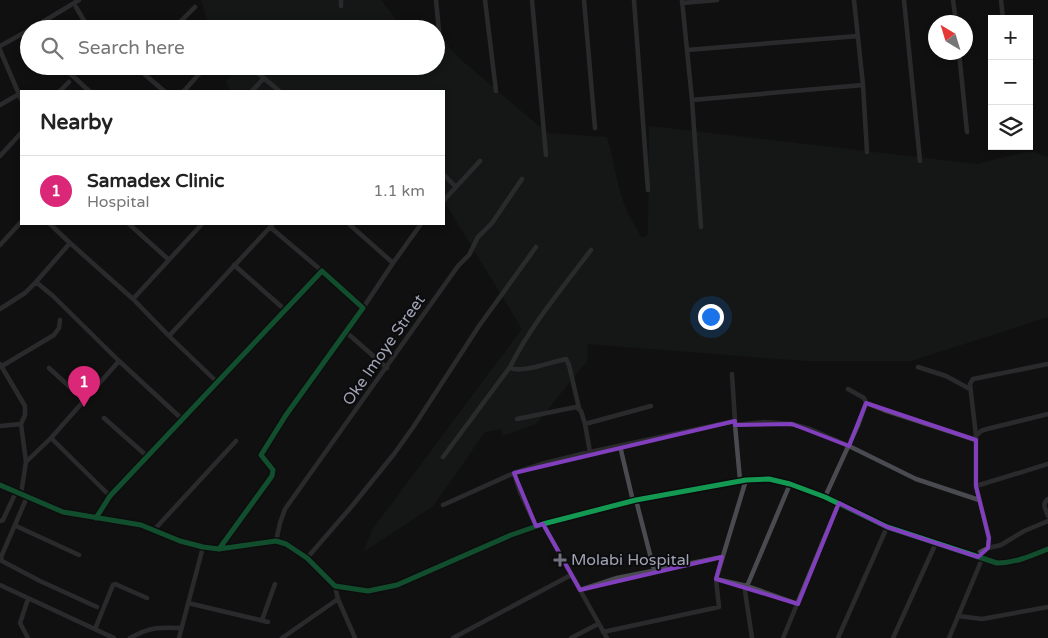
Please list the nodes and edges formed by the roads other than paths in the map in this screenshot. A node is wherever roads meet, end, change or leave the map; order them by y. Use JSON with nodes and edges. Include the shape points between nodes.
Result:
{"nodes":[{"id":1,"x":79,"y":0,"type":"edge"},
{"id":2,"x":341,"y":0,"type":"edge"},
{"id":3,"x":436,"y":0,"type":"edge"},
{"id":4,"x":485,"y":0,"type":"edge"},
{"id":5,"x":532,"y":0,"type":"edge"},
{"id":6,"x":584,"y":0,"type":"edge"},
{"id":7,"x":634,"y":0,"type":"edge"},
{"id":8,"x":718,"y":0,"type":"edge"},
{"id":9,"x":854,"y":0,"type":"edge"},
{"id":10,"x":904,"y":0,"type":"edge"},
{"id":11,"x":953,"y":0,"type":"edge"},
{"id":12,"x":1001,"y":0,"type":"edge"},
{"id":13,"x":682,"y":2,"type":"edge"},
{"id":14,"x":341,"y":6,"type":"dead end"},
{"id":15,"x":195,"y":7,"type":"dead end"},
{"id":16,"x":76,"y":8,"type":"dead end"},
{"id":17,"x":955,"y":15,"type":"edge"},
{"id":18,"x":1003,"y":15,"type":"edge"},
{"id":19,"x":47,"y":20,"type":"edge"},
{"id":20,"x":83,"y":20,"type":"edge"},
{"id":21,"x":182,"y":20,"type":"edge"},
{"id":22,"x":438,"y":20,"type":"edge"},
{"id":23,"x":20,"y":35,"type":"edge"},
{"id":24,"x":858,"y":36,"type":"junction"},
{"id":25,"x":0,"y":46,"type":"edge"},
{"id":26,"x":0,"y":50,"type":"edge"},
{"id":27,"x":687,"y":50,"type":"junction"},
{"id":28,"x":960,"y":60,"type":"edge"},
{"id":29,"x":72,"y":75,"type":"edge"},
{"id":30,"x":145,"y":75,"type":"edge"},
{"id":31,"x":198,"y":75,"type":"edge"},
{"id":32,"x":260,"y":75,"type":"edge"},
{"id":33,"x":264,"y":78,"type":"junction"},
{"id":34,"x":70,"y":82,"type":"dead end"},
{"id":35,"x":863,"y":85,"type":"junction"},
{"id":36,"x":61,"y":90,"type":"edge"},
{"id":37,"x":88,"y":90,"type":"edge"},
{"id":38,"x":163,"y":90,"type":"edge"},
{"id":39,"x":185,"y":90,"type":"edge"},
{"id":40,"x":253,"y":90,"type":"edge"},
{"id":41,"x":278,"y":90,"type":"edge"},
{"id":42,"x":496,"y":91,"type":"dead end"},
{"id":43,"x":20,"y":96,"type":"edge"},
{"id":44,"x":692,"y":100,"type":"junction"},
{"id":45,"x":0,"y":105,"type":"edge"},
{"id":46,"x":595,"y":128,"type":"dead end"},
{"id":47,"x":967,"y":132,"type":"dead end"},
{"id":48,"x":20,"y":134,"type":"edge"},
{"id":49,"x":867,"y":152,"type":"dead end"},
{"id":50,"x":546,"y":155,"type":"dead end"},
{"id":51,"x":0,"y":156,"type":"edge"},
{"id":52,"x":480,"y":160,"type":"dead end"},
{"id":53,"x":920,"y":161,"type":"dead end"},
{"id":54,"x":445,"y":176,"type":"edge"},
{"id":55,"x":522,"y":179,"type":"dead end"},
{"id":56,"x":456,"y":188,"type":"junction"},
{"id":57,"x":648,"y":190,"type":"dead end"},
{"id":58,"x":445,"y":199,"type":"edge"},
{"id":59,"x":20,"y":223,"type":"edge"},
{"id":60,"x":51,"y":225,"type":"edge"},
{"id":61,"x":130,"y":225,"type":"edge"},
{"id":62,"x":201,"y":225,"type":"edge"},
{"id":63,"x":272,"y":225,"type":"edge"},
{"id":64,"x":350,"y":225,"type":"edge"},
{"id":65,"x":420,"y":225,"type":"edge"},
{"id":66,"x":701,"y":227,"type":"dead end"},
{"id":67,"x":70,"y":243,"type":"junction"},
{"id":68,"x":0,"y":245,"type":"edge"},
{"id":69,"x":536,"y":247,"type":"dead end"},
{"id":70,"x":591,"y":250,"type":"dead end"},
{"id":71,"x":169,"y":260,"type":"junction"},
{"id":72,"x":393,"y":263,"type":"junction"},
{"id":73,"x":234,"y":266,"type":"junction"},
{"id":74,"x":322,"y":271,"type":"junction"},
{"id":75,"x":36,"y":282,"type":"junction"},
{"id":76,"x":133,"y":299,"type":"junction"},
{"id":77,"x":363,"y":308,"type":"junction"},
{"id":78,"x":0,"y":309,"type":"edge"},
{"id":79,"x":284,"y":309,"type":"junction"},
{"id":80,"x":60,"y":320,"type":"dead end"},
{"id":81,"x":346,"y":332,"type":"junction"},
{"id":82,"x":169,"y":336,"type":"junction"},
{"id":83,"x":119,"y":361,"type":"junction"},
{"id":84,"x":1048,"y":364,"type":"edge"},
{"id":85,"x":1,"y":365,"type":"edge"},
{"id":86,"x":510,"y":367,"type":"junction"},
{"id":87,"x":918,"y":367,"type":"dead end"},
{"id":88,"x":49,"y":368,"type":"dead end"},
{"id":89,"x":387,"y":368,"type":"junction"},
{"id":90,"x":732,"y":374,"type":"dead end"},
{"id":91,"x":217,"y":382,"type":"junction"},
{"id":92,"x":848,"y":389,"type":"dead end"},
{"id":93,"x":970,"y":390,"type":"junction"},
{"id":94,"x":84,"y":400,"type":"junction"},
{"id":95,"x":866,"y":403,"type":"junction"},
{"id":96,"x":651,"y":406,"type":"dead end"},
{"id":97,"x":579,"y":408,"type":"junction"},
{"id":98,"x":1048,"y":414,"type":"edge"},
{"id":99,"x":104,"y":418,"type":"dead end"},
{"id":100,"x":182,"y":419,"type":"junction"},
{"id":101,"x":518,"y":419,"type":"dead end"},
{"id":102,"x":735,"y":423,"type":"junction"},
{"id":103,"x":21,"y":424,"type":"junction"},
{"id":104,"x":585,"y":424,"type":"junction"},
{"id":105,"x":0,"y":426,"type":"edge"},
{"id":106,"x":51,"y":438,"type":"junction"},
{"id":107,"x":976,"y":438,"type":"junction"},
{"id":108,"x":236,"y":441,"type":"dead end"},
{"id":109,"x":620,"y":446,"type":"junction"},
{"id":110,"x":848,"y":446,"type":"junction"},
{"id":111,"x":590,"y":452,"type":"junction"},
{"id":112,"x":148,"y":457,"type":"junction"},
{"id":113,"x":443,"y":457,"type":"dead end"},
{"id":114,"x":26,"y":462,"type":"junction"},
{"id":115,"x":1048,"y":464,"type":"edge"},
{"id":116,"x":514,"y":473,"type":"junction"},
{"id":117,"x":743,"y":480,"type":"junction"},
{"id":118,"x":790,"y":484,"type":"junction"},
{"id":119,"x":0,"y":486,"type":"edge"},
{"id":120,"x":976,"y":486,"type":"junction"},
{"id":121,"x":18,"y":493,"type":"junction"},
{"id":122,"x":110,"y":496,"type":"junction"},
{"id":123,"x":27,"y":497,"type":"junction"},
{"id":124,"x":824,"y":497,"type":"junction"},
{"id":125,"x":1048,"y":499,"type":"edge"},
{"id":126,"x":979,"y":500,"type":"junction"},
{"id":127,"x":634,"y":501,"type":"junction"},
{"id":128,"x":840,"y":503,"type":"junction"},
{"id":129,"x":443,"y":505,"type":"dead end"},
{"id":130,"x":96,"y":518,"type":"junction"},
{"id":131,"x":1048,"y":519,"type":"edge"},
{"id":132,"x":0,"y":521,"type":"edge"},
{"id":133,"x":543,"y":524,"type":"junction"},
{"id":134,"x":16,"y":526,"type":"junction"},
{"id":135,"x":536,"y":526,"type":"junction"},
{"id":136,"x":887,"y":527,"type":"junction"},
{"id":137,"x":154,"y":530,"type":"junction"},
{"id":138,"x":276,"y":542,"type":"junction"},
{"id":139,"x":936,"y":543,"type":"junction"},
{"id":140,"x":203,"y":547,"type":"junction"},
{"id":141,"x":988,"y":548,"type":"junction"},
{"id":142,"x":219,"y":549,"type":"junction"},
{"id":143,"x":1048,"y":549,"type":"edge"},
{"id":144,"x":79,"y":555,"type":"dead end"},
{"id":145,"x":722,"y":557,"type":"junction"},
{"id":146,"x":307,"y":558,"type":"junction"},
{"id":147,"x":980,"y":558,"type":"junction"},
{"id":148,"x":654,"y":570,"type":"junction"},
{"id":149,"x":571,"y":575,"type":"junction"},
{"id":150,"x":716,"y":578,"type":"junction"},
{"id":151,"x":275,"y":584,"type":"dead end"},
{"id":152,"x":0,"y":585,"type":"edge"},
{"id":153,"x":335,"y":586,"type":"junction"},
{"id":154,"x":747,"y":586,"type":"junction"},
{"id":155,"x":580,"y":590,"type":"junction"},
{"id":156,"x":147,"y":598,"type":"dead end"},
{"id":157,"x":28,"y":599,"type":"junction"},
{"id":158,"x":338,"y":600,"type":"junction"},
{"id":159,"x":188,"y":603,"type":"junction"},
{"id":160,"x":798,"y":604,"type":"junction"},
{"id":161,"x":97,"y":606,"type":"dead end"},
{"id":162,"x":1048,"y":607,"type":"edge"},
{"id":163,"x":958,"y":616,"type":"junction"},
{"id":164,"x":598,"y":624,"type":"junction"},
{"id":165,"x":181,"y":628,"type":"junction"},
{"id":166,"x":95,"y":629,"type":"junction"},
{"id":167,"x":604,"y":632,"type":"junction"},
{"id":168,"x":28,"y":638,"type":"edge"},
{"id":169,"x":114,"y":638,"type":"edge"},
{"id":170,"x":130,"y":638,"type":"edge"},
{"id":171,"x":179,"y":638,"type":"edge"},
{"id":172,"x":282,"y":638,"type":"edge"},
{"id":173,"x":355,"y":638,"type":"edge"},
{"id":174,"x":453,"y":638,"type":"edge"},
{"id":175,"x":571,"y":638,"type":"edge"},
{"id":176,"x":607,"y":638,"type":"edge"},
{"id":177,"x":752,"y":638,"type":"edge"},
{"id":178,"x":783,"y":638,"type":"edge"},
{"id":179,"x":838,"y":638,"type":"edge"},
{"id":180,"x":893,"y":638,"type":"edge"},
{"id":181,"x":949,"y":638,"type":"edge"}],
"edges":[{"from":1,"to":19,"type":"street"},
{"from":2,"to":14,"type":"street"},
{"from":3,"to":22,"type":"street"},
{"from":4,"to":42,"type":"street"},
{"from":5,"to":50,"type":"street"},
{"from":6,"to":46,"type":"street"},
{"from":7,"to":57,"type":"street"},
{"from":8,"to":13,"type":"street"},
{"from":9,"to":24,"type":"street"},
{"from":10,"to":53,"type":"street"},
{"from":11,"to":17,"type":"street"},
{"from":12,"to":18,"type":"street"},
{"from":13,"to":27,"type":"street"},
{"from":15,"to":21,"type":"street"},
{"from":16,"to":20,"type":"street"},
{"from":23,"to":25,"type":"street"},
{"from":24,"to":27,"type":"street"},
{"from":24,"to":35,"type":"street"},
{"from":26,"to":43,"type":"street"},
{"from":27,"to":44,"type":"street"},
{"from":28,"to":47,"type":"street"},
{"from":29,"to":37,"type":"street"},
{"from":30,"to":38,"type":"street"},
{"from":31,"to":39,"type":"street"},
{"from":32,"to":33,"type":"street"},
{"from":33,"to":40,"type":"street"},
{"from":33,"to":41,"type":"street"},
{"from":34,"to":36,"type":"street"},
{"from":35,"to":44,"type":"street"},
{"from":35,"to":49,"type":"street"},
{"from":43,"to":45,"type":"street"},
{"from":44,"to":66,"type":"street"},
{"from":48,"to":51,"type":"street"},
{"from":52,"to":56,"type":"street"},
{"from":54,"to":56,"type":"street"},
{"from":55,"to":89,"type":"street","name":"Oke Imoye Street"},
{"from":56,"to":58,"type":"street"},
{"from":59,"to":68,"type":"street"},
{"from":60,"to":67,"type":"street"},
{"from":61,"to":71,"type":"street"},
{"from":62,"to":71,"type":"street"},
{"from":63,"to":73,"type":"street"},
{"from":63,"to":74,"type":"street"},
{"from":64,"to":72,"type":"street"},
{"from":65,"to":72,"type":"street"},
{"from":67,"to":75,"type":"street"},
{"from":67,"to":76,"type":"street"},
{"from":69,"to":146,"type":"street","via":[[399,447]]},
{"from":70,"to":86,"type":"street","via":[[525,340]]},
{"from":71,"to":76,"type":"street"},
{"from":72,"to":77,"type":"street"},
{"from":73,"to":79,"type":"street"},
{"from":73,"to":82,"type":"street"},
{"from":74,"to":77,"type":"street"},
{"from":74,"to":79,"type":"street"},
{"from":75,"to":78,"type":"street"},
{"from":75,"to":83,"type":"street"},
{"from":76,"to":82,"type":"street"},
{"from":77,"to":81,"type":"street"},
{"from":79,"to":91,"type":"street"},
{"from":80,"to":85,"type":"street","via":[[54,335]]},
{"from":81,"to":89,"type":"street"},
{"from":81,"to":142,"type":"street","via":[[262,455],[274,470],[272,476]]},
{"from":82,"to":91,"type":"street"},
{"from":83,"to":94,"type":"street"},
{"from":83,"to":100,"type":"street"},
{"from":84,"to":93,"type":"street","via":[[973,379]]},
{"from":85,"to":103,"type":"street","via":[[25,406]]},
{"from":86,"to":97,"type":"street","via":[[525,369],[566,358]]},
{"from":86,"to":113,"type":"street"},
{"from":87,"to":93,"type":"street","via":[[946,376]]},
{"from":88,"to":94,"type":"street"},
{"from":89,"to":138,"type":"street","name":"Oke Imoye Street","via":[[285,509]]},
{"from":90,"to":102,"type":"street"},
{"from":91,"to":100,"type":"street"},
{"from":92,"to":95,"type":"street","via":[[864,398]]},
{"from":93,"to":107,"type":"street"},
{"from":94,"to":106,"type":"street"},
{"from":95,"to":107,"type":"street"},
{"from":95,"to":110,"type":"street"},
{"from":96,"to":104,"type":"street"},
{"from":97,"to":101,"type":"street"},
{"from":97,"to":104,"type":"street"},
{"from":98,"to":107,"type":"street","via":[[981,431]]},
{"from":99,"to":112,"type":"street"},
{"from":100,"to":112,"type":"street"},
{"from":102,"to":109,"type":"street"},
{"from":102,"to":110,"type":"street","via":[[792,424]]},
{"from":102,"to":117,"type":"street"},
{"from":103,"to":105,"type":"street"},
{"from":103,"to":114,"type":"street"},
{"from":104,"to":111,"type":"street"},
{"from":106,"to":114,"type":"street"},
{"from":106,"to":122,"type":"street"},
{"from":107,"to":120,"type":"street"},
{"from":108,"to":137,"type":"street"},
{"from":109,"to":111,"type":"street"},
{"from":109,"to":127,"type":"street"},
{"from":110,"to":124,"type":"street"},
{"from":110,"to":126,"type":"street","via":[[916,479]]},
{"from":111,"to":116,"type":"street"},
{"from":112,"to":122,"type":"street"},
{"from":114,"to":121,"type":"street"},
{"from":115,"to":120,"type":"street"},
{"from":116,"to":129,"type":"street"},
{"from":116,"to":135,"type":"street"},
{"from":117,"to":118,"type":"street","via":[[769,479]]},
{"from":117,"to":127,"type":"street"},
{"from":117,"to":145,"type":"street"},
{"from":118,"to":124,"type":"street"},
{"from":118,"to":154,"type":"street"},
{"from":119,"to":121,"type":"street"},
{"from":120,"to":126,"type":"street"},
{"from":121,"to":123,"type":"street"},
{"from":121,"to":132,"type":"street"},
{"from":122,"to":130,"type":"street"},
{"from":123,"to":130,"type":"street","via":[[63,512]]},
{"from":123,"to":134,"type":"street"},
{"from":124,"to":128,"type":"street"},
{"from":125,"to":131,"type":"street","via":[[1044,506]]},
{"from":126,"to":141,"type":"street","via":[[989,538]]},
{"from":127,"to":133,"type":"street"},
{"from":127,"to":148,"type":"street"},
{"from":128,"to":136,"type":"street"},
{"from":128,"to":160,"type":"street"},
{"from":130,"to":137,"type":"street"},
{"from":131,"to":141,"type":"street","via":[[1001,546]]},
{"from":133,"to":135,"type":"street"},
{"from":133,"to":149,"type":"street"},
{"from":134,"to":144,"type":"street"},
{"from":134,"to":161,"type":"street","via":[[2,561]]},
{"from":135,"to":153,"type":"street","via":[[396,586],[368,591]]},
{"from":136,"to":139,"type":"street"},
{"from":136,"to":179,"type":"street"},
{"from":137,"to":140,"type":"street"},
{"from":138,"to":142,"type":"street"},
{"from":138,"to":146,"type":"street","via":[[286,544]]},
{"from":139,"to":147,"type":"street"},
{"from":139,"to":180,"type":"street"},
{"from":140,"to":142,"type":"street"},
{"from":140,"to":159,"type":"street"},
{"from":141,"to":147,"type":"street","via":[[980,552]]},
{"from":143,"to":147,"type":"street","via":[[1009,563]]},
{"from":145,"to":148,"type":"street"},
{"from":145,"to":150,"type":"street"},
{"from":146,"to":153,"type":"street"},
{"from":147,"to":163,"type":"street"},
{"from":148,"to":155,"type":"street"},
{"from":149,"to":155,"type":"street"},
{"from":149,"to":174,"type":"street"},
{"from":150,"to":154,"type":"street"},
{"from":150,"to":167,"type":"street","via":[[720,604],[717,608]]},
{"from":151,"to":159,"type":"street","via":[[265,621]]},
{"from":152,"to":157,"type":"street"},
{"from":153,"to":158,"type":"street"},
{"from":154,"to":160,"type":"street"},
{"from":154,"to":177,"type":"street","via":[[745,594]]},
{"from":155,"to":164,"type":"street"},
{"from":156,"to":166,"type":"street","via":[[113,585]]},
{"from":157,"to":166,"type":"street"},
{"from":157,"to":168,"type":"street","via":[[20,623]]},
{"from":158,"to":172,"type":"street"},
{"from":158,"to":173,"type":"street"},
{"from":159,"to":165,"type":"street"},
{"from":160,"to":178,"type":"street"},
{"from":162,"to":163,"type":"street","via":[[982,619]]},
{"from":163,"to":181,"type":"street"},
{"from":164,"to":167,"type":"street"},
{"from":164,"to":175,"type":"street"},
{"from":165,"to":170,"type":"street","via":[[158,627]]},
{"from":165,"to":171,"type":"street"},
{"from":166,"to":169,"type":"street"},
{"from":167,"to":176,"type":"street"}]}
